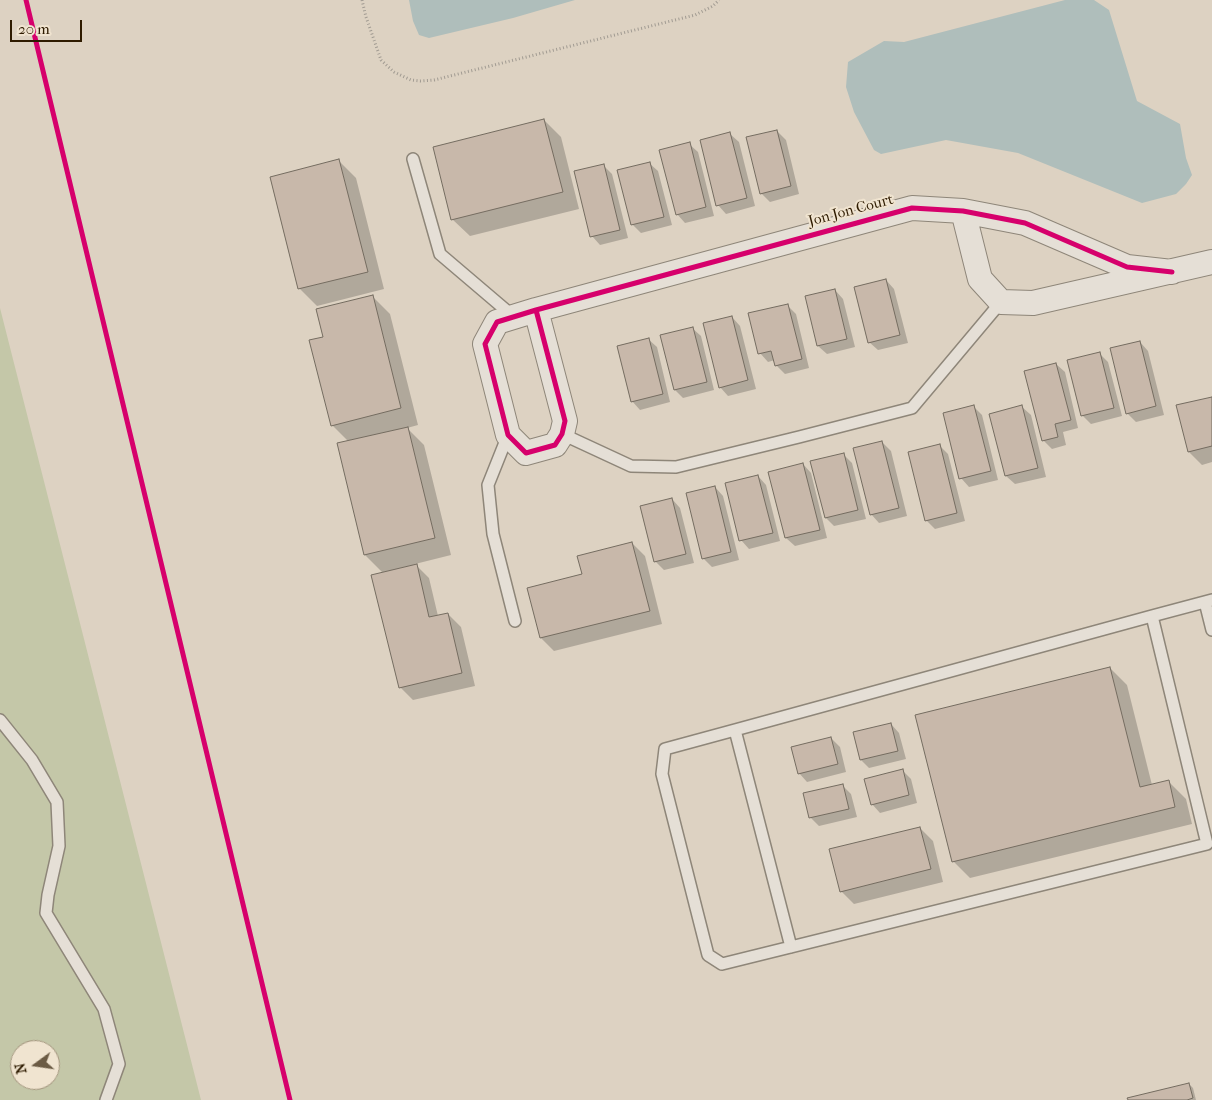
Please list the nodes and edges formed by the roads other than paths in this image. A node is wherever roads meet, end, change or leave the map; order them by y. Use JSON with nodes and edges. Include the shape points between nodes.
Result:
{"nodes":[{"id":1,"x":413,"y":159,"type":"dead end"},
{"id":2,"x":963,"y":211,"type":"junction"},
{"id":3,"x":1212,"y":262,"type":"edge"},
{"id":4,"x":1172,"y":272,"type":"junction"},
{"id":5,"x":1001,"y":302,"type":"junction"},
{"id":6,"x":536,"y":310,"type":"junction"},
{"id":7,"x":514,"y":317,"type":"junction"},
{"id":8,"x":562,"y":434,"type":"junction"},
{"id":9,"x":508,"y":435,"type":"junction"},
{"id":10,"x":1208,"y":601,"type":"edge"},
{"id":11,"x":1152,"y":616,"type":"junction"},
{"id":12,"x":514,"y":621,"type":"dead end"},
{"id":13,"x":1212,"y":630,"type":"edge"},
{"id":14,"x":0,"y":720,"type":"edge"},
{"id":15,"x":735,"y":730,"type":"junction"},
{"id":16,"x":1209,"y":843,"type":"edge"},
{"id":17,"x":791,"y":947,"type":"junction"},
{"id":18,"x":106,"y":1100,"type":"edge"}],
"edges":[{"from":1,"to":7,"type":"lane","via":[[440,254]]},
{"from":2,"to":4,"type":"street","name":"Jon Jon Court","via":[[1026,224],[1127,267]]},
{"from":2,"to":5,"type":"street","via":[[980,279]]},
{"from":2,"to":6,"type":"street","name":"Jon Jon Court","via":[[912,208]]},
{"from":3,"to":4,"type":"street","name":"Jon Jon Court"},
{"from":4,"to":5,"type":"street","name":"Jon Jon Court","via":[[1033,303]]},
{"from":5,"to":8,"type":"lane","via":[[912,408],[676,467],[631,466]]},
{"from":6,"to":7,"type":"street","name":"Jon Jon Court"},
{"from":6,"to":8,"type":"street","via":[[565,421]]},
{"from":7,"to":9,"type":"street","name":"Jon Jon Court","via":[[497,322],[485,344]]},
{"from":8,"to":9,"type":"street","via":[[555,445],[526,453]]},
{"from":9,"to":12,"type":"lane","via":[[488,485],[493,534]]},
{"from":10,"to":11,"type":"lane"},
{"from":10,"to":13,"type":"lane"},
{"from":11,"to":15,"type":"lane"},
{"from":11,"to":16,"type":"lane"},
{"from":14,"to":18,"type":"lane","via":[[32,760],[57,802],[59,846],[46,913],[104,1009],[119,1064]]},
{"from":15,"to":17,"type":"lane"},
{"from":15,"to":17,"type":"lane","via":[[665,749],[662,774],[708,955],[722,964]]},
{"from":16,"to":17,"type":"lane"}]}
